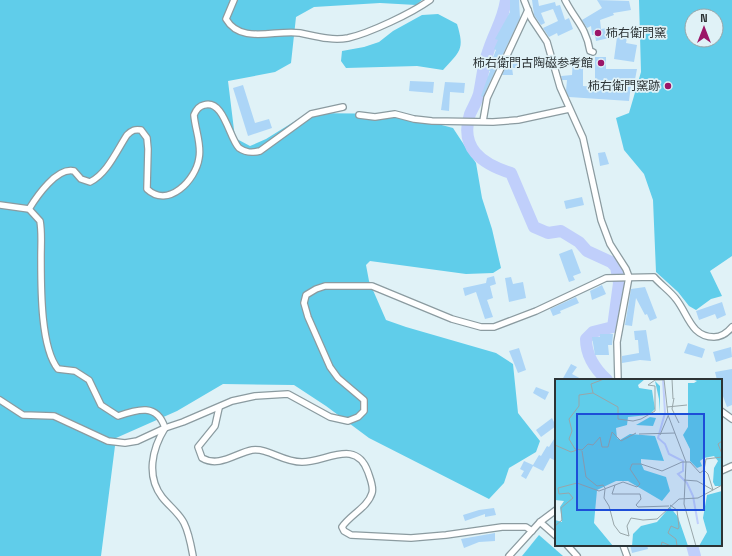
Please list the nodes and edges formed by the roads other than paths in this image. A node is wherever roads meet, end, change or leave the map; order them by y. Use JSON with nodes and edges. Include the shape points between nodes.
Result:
{"nodes":[{"id":1,"x":234,"y":0,"type":"edge"},
{"id":2,"x":430,"y":0,"type":"edge"},
{"id":3,"x":524,"y":0,"type":"edge"},
{"id":4,"x":565,"y":0,"type":"edge"},
{"id":5,"x":528,"y":10,"type":"junction"},
{"id":6,"x":593,"y":52,"type":"dead end"},
{"id":7,"x":343,"y":107,"type":"dead end"},
{"id":8,"x":569,"y":109,"type":"junction"},
{"id":9,"x":359,"y":115,"type":"dead end"},
{"id":10,"x":483,"y":121,"type":"junction"},
{"id":11,"x":0,"y":206,"type":"edge"},
{"id":12,"x":29,"y":209,"type":"junction"},
{"id":13,"x":626,"y":277,"type":"junction"},
{"id":14,"x":732,"y":327,"type":"edge"},
{"id":15,"x":618,"y":379,"type":"edge"},
{"id":16,"x":0,"y":400,"type":"edge"},
{"id":17,"x":219,"y":408,"type":"junction"},
{"id":18,"x":722,"y":412,"type":"edge"},
{"id":19,"x":732,"y":420,"type":"edge"},
{"id":20,"x":165,"y":428,"type":"junction"},
{"id":21,"x":732,"y":466,"type":"edge"},
{"id":22,"x":722,"y":471,"type":"edge"},
{"id":23,"x":555,"y":511,"type":"edge"},
{"id":24,"x":540,"y":522,"type":"junction"},
{"id":25,"x":532,"y":531,"type":"junction"},
{"id":26,"x":555,"y":535,"type":"edge"},
{"id":27,"x":568,"y":546,"type":"edge"},
{"id":28,"x":623,"y":546,"type":"edge"},
{"id":29,"x":193,"y":556,"type":"edge"},
{"id":30,"x":509,"y":556,"type":"edge"},
{"id":31,"x":577,"y":556,"type":"edge"},
{"id":32,"x":627,"y":556,"type":"edge"}],
"edges":[{"from":1,"to":2,"type":"street","via":[[226,19],[235,30],[346,38],[372,30]]},
{"from":3,"to":5,"type":"street"},
{"from":4,"to":6,"type":"street","via":[[584,28],[590,51]]},
{"from":5,"to":8,"type":"street","via":[[547,42]]},
{"from":5,"to":10,"type":"street","via":[[487,98]]},
{"from":7,"to":12,"type":"street","via":[[310,114],[260,151],[252,153],[238,147],[220,112],[214,106],[206,104],[194,115],[200,156],[197,167],[180,190],[173,194],[156,195],[147,189],[147,138],[141,130],[136,129],[127,135],[106,168],[95,180],[90,182],[81,179],[74,171],[60,173],[37,196]]},
{"from":8,"to":10,"type":"street","via":[[518,120]]},
{"from":8,"to":13,"type":"street","via":[[583,138],[601,220],[610,244],[626,269]]},
{"from":9,"to":10,"type":"street","via":[[374,117],[395,114],[432,121]]},
{"from":11,"to":12,"type":"street"},
{"from":12,"to":20,"type":"street","via":[[41,225],[41,280],[45,331],[53,363],[58,369],[75,372],[89,380],[101,405],[118,416],[135,410],[150,410],[162,418]]},
{"from":13,"to":14,"type":"street","via":[[654,277],[677,300],[690,324],[702,335],[719,337]]},
{"from":13,"to":15,"type":"street","via":[[617,342]]},
{"from":13,"to":17,"type":"street","via":[[606,278],[536,311],[494,327],[481,327],[452,319],[372,286],[325,286],[306,295],[304,303],[308,317],[330,367],[338,378],[364,400],[364,410],[348,421],[337,420],[288,394],[255,396],[232,401]]},
{"from":16,"to":20,"type":"street","via":[[23,415],[54,416],[108,441],[137,441]]},
{"from":17,"to":20,"type":"street"},
{"from":17,"to":25,"type":"street","via":[[215,426],[198,447],[205,460],[224,460],[252,450],[265,450],[289,461],[304,462],[338,454],[353,454],[364,462],[373,492],[367,502],[342,527],[351,534],[411,538],[502,527],[526,527]]},
{"from":18,"to":19,"type":"street"},
{"from":20,"to":29,"type":"street","via":[[156,442],[152,466],[154,484],[183,522]]},
{"from":21,"to":22,"type":"street"},
{"from":23,"to":24,"type":"street"},
{"from":24,"to":25,"type":"street"},
{"from":24,"to":26,"type":"street"},
{"from":25,"to":30,"type":"street"},
{"from":27,"to":31,"type":"street"},
{"from":28,"to":32,"type":"street"}]}
